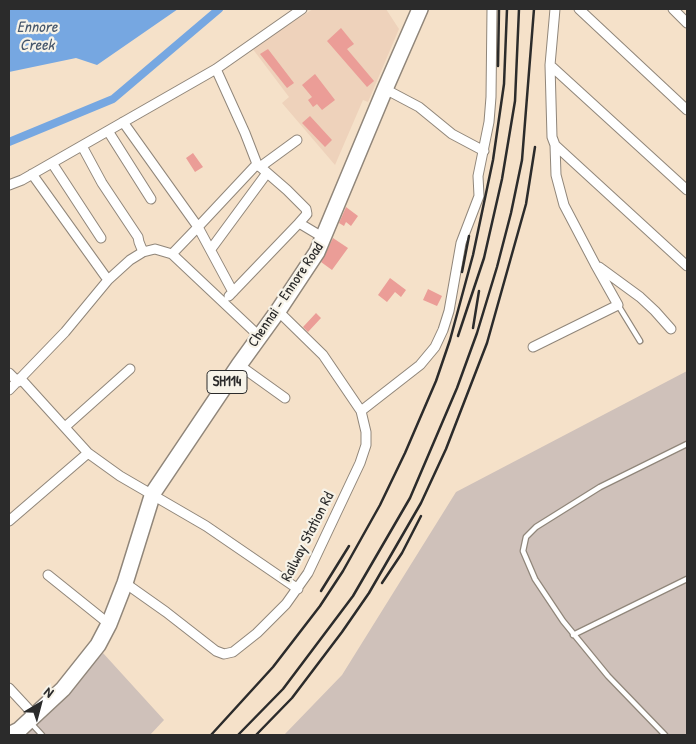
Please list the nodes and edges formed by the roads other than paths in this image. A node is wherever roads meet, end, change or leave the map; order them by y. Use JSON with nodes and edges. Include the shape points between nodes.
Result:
{"nodes":[{"id":1,"x":302,"y":9,"type":"edge"},
{"id":2,"x":420,"y":9,"type":"edge"},
{"id":3,"x":492,"y":9,"type":"edge"},
{"id":4,"x":555,"y":9,"type":"edge"},
{"id":5,"x":579,"y":9,"type":"edge"},
{"id":6,"x":673,"y":9,"type":"edge"},
{"id":7,"x":687,"y":23,"type":"edge"},
{"id":8,"x":550,"y":65,"type":"junction"},
{"id":9,"x":216,"y":68,"type":"junction"},
{"id":10,"x":385,"y":89,"type":"junction"},
{"id":11,"x":687,"y":110,"type":"edge"},
{"id":12,"x":124,"y":122,"type":"junction"},
{"id":13,"x":108,"y":131,"type":"junction"},
{"id":14,"x":297,"y":140,"type":"dead end"},
{"id":15,"x":555,"y":145,"type":"junction"},
{"id":16,"x":82,"y":146,"type":"junction"},
{"id":17,"x":484,"y":151,"type":"junction"},
{"id":18,"x":52,"y":163,"type":"junction"},
{"id":19,"x":261,"y":168,"type":"junction"},
{"id":20,"x":32,"y":174,"type":"junction"},
{"id":21,"x":9,"y":185,"type":"edge"},
{"id":22,"x":687,"y":190,"type":"edge"},
{"id":23,"x":150,"y":199,"type":"dead end"},
{"id":24,"x":299,"y":223,"type":"junction"},
{"id":25,"x":198,"y":227,"type":"junction"},
{"id":26,"x":101,"y":238,"type":"dead end"},
{"id":27,"x":324,"y":238,"type":"junction"},
{"id":28,"x":211,"y":249,"type":"junction"},
{"id":29,"x":143,"y":252,"type":"junction"},
{"id":30,"x":172,"y":254,"type":"junction"},
{"id":31,"x":594,"y":264,"type":"junction"},
{"id":32,"x":687,"y":266,"type":"edge"},
{"id":33,"x":108,"y":280,"type":"junction"},
{"id":34,"x":233,"y":292,"type":"junction"},
{"id":35,"x":224,"y":302,"type":"junction"},
{"id":36,"x":618,"y":304,"type":"junction"},
{"id":37,"x":278,"y":311,"type":"junction"},
{"id":38,"x":670,"y":329,"type":"dead end"},
{"id":39,"x":260,"y":336,"type":"junction"},
{"id":40,"x":640,"y":341,"type":"dead end"},
{"id":41,"x":533,"y":347,"type":"dead end"},
{"id":42,"x":239,"y":364,"type":"junction"},
{"id":43,"x":130,"y":369,"type":"dead end"},
{"id":44,"x":9,"y":373,"type":"edge"},
{"id":45,"x":19,"y":380,"type":"junction"},
{"id":46,"x":9,"y":390,"type":"edge"},
{"id":47,"x":285,"y":398,"type":"dead end"},
{"id":48,"x":361,"y":411,"type":"junction"},
{"id":49,"x":64,"y":427,"type":"junction"},
{"id":50,"x":687,"y":444,"type":"edge"},
{"id":51,"x":88,"y":453,"type":"junction"},
{"id":52,"x":153,"y":493,"type":"junction"},
{"id":53,"x":9,"y":520,"type":"edge"},
{"id":54,"x":48,"y":575,"type":"dead end"},
{"id":55,"x":687,"y":580,"type":"edge"},
{"id":56,"x":125,"y":583,"type":"junction"},
{"id":57,"x":298,"y":589,"type":"junction"},
{"id":58,"x":109,"y":624,"type":"junction"},
{"id":59,"x":573,"y":635,"type":"junction"},
{"id":60,"x":9,"y":688,"type":"edge"},
{"id":61,"x":32,"y":718,"type":"junction"},
{"id":62,"x":9,"y":735,"type":"edge"},
{"id":63,"x":42,"y":735,"type":"edge"},
{"id":64,"x":665,"y":735,"type":"edge"}],
"edges":[{"from":1,"to":9,"type":"street"},
{"from":2,"to":10,"type":"main road","name":"Chennai - Ennore Road","number":"SH114"},
{"from":3,"to":17,"type":"street","via":[[492,76]]},
{"from":4,"to":8,"type":"street"},
{"from":5,"to":11,"type":"street"},
{"from":6,"to":7,"type":"street"},
{"from":8,"to":15,"type":"street"},
{"from":8,"to":22,"type":"street"},
{"from":9,"to":12,"type":"street"},
{"from":9,"to":19,"type":"street"},
{"from":10,"to":17,"type":"street","via":[[419,107],[452,134]]},
{"from":10,"to":27,"type":"main road","name":"Chennai - Ennore Road","number":"SH114"},
{"from":12,"to":13,"type":"street"},
{"from":12,"to":25,"type":"street"},
{"from":13,"to":16,"type":"street"},
{"from":13,"to":23,"type":"street"},
{"from":14,"to":19,"type":"street"},
{"from":15,"to":31,"type":"street","via":[[556,175],[564,205]]},
{"from":15,"to":32,"type":"street"},
{"from":16,"to":18,"type":"street"},
{"from":16,"to":29,"type":"street","via":[[138,237]]},
{"from":17,"to":48,"type":"street","via":[[478,176],[479,196],[461,243],[448,311],[439,339],[420,365]]},
{"from":18,"to":20,"type":"street"},
{"from":18,"to":26,"type":"street"},
{"from":19,"to":24,"type":"street","via":[[306,209],[307,214]]},
{"from":19,"to":25,"type":"street"},
{"from":19,"to":28,"type":"street"},
{"from":20,"to":21,"type":"street"},
{"from":20,"to":33,"type":"street"},
{"from":24,"to":27,"type":"street"},
{"from":24,"to":34,"type":"street"},
{"from":25,"to":28,"type":"street"},
{"from":25,"to":30,"type":"street"},
{"from":27,"to":37,"type":"main road","name":"Chennai - Ennore Road","number":"SH114"},
{"from":28,"to":34,"type":"street"},
{"from":29,"to":30,"type":"street","via":[[155,249]]},
{"from":29,"to":33,"type":"street"},
{"from":30,"to":35,"type":"street"},
{"from":31,"to":36,"type":"street"},
{"from":31,"to":38,"type":"street","via":[[640,297]]},
{"from":33,"to":45,"type":"street"},
{"from":34,"to":35,"type":"street"},
{"from":35,"to":39,"type":"street"},
{"from":36,"to":40,"type":"lane"},
{"from":36,"to":41,"type":"street"},
{"from":37,"to":39,"type":"main road","name":"Chennai - Ennore Road","number":"SH114"},
{"from":37,"to":48,"type":"street","name":"Railway Station Rd","via":[[323,355]]},
{"from":39,"to":42,"type":"main road","name":"Chennai - Ennore Road","number":"SH114"},
{"from":42,"to":47,"type":"street"},
{"from":42,"to":52,"type":"main road","name":"Chennai - Ennore Road","number":"SH114"},
{"from":43,"to":49,"type":"street"},
{"from":44,"to":45,"type":"street"},
{"from":45,"to":46,"type":"street"},
{"from":45,"to":49,"type":"street"},
{"from":48,"to":57,"type":"street","name":"Railway Station Rd","via":[[366,445],[360,463]]},
{"from":49,"to":51,"type":"street"},
{"from":50,"to":59,"type":"lane","via":[[593,492],[526,537],[523,551],[527,563],[547,600]]},
{"from":51,"to":52,"type":"street","via":[[120,476]]},
{"from":51,"to":53,"type":"street"},
{"from":52,"to":56,"type":"main road","name":"Chennai - Ennore Road","number":"SH114"},
{"from":52,"to":57,"type":"street"},
{"from":54,"to":58,"type":"street"},
{"from":55,"to":59,"type":"lane"},
{"from":56,"to":57,"type":"street","name":"Railway Station Rd","via":[[224,654],[232,652],[257,633]]},
{"from":56,"to":58,"type":"main road","name":"Chennai - Ennore Road","number":"SH114"},
{"from":58,"to":61,"type":"main road","name":"Chennai - Ennore Road","number":"SH114","via":[[98,645],[63,689]]},
{"from":59,"to":64,"type":"lane"},
{"from":60,"to":61,"type":"street"},
{"from":61,"to":62,"type":"main road","name":"Chennai - Ennore Road","number":"SH114"},
{"from":61,"to":63,"type":"lane"}]}
